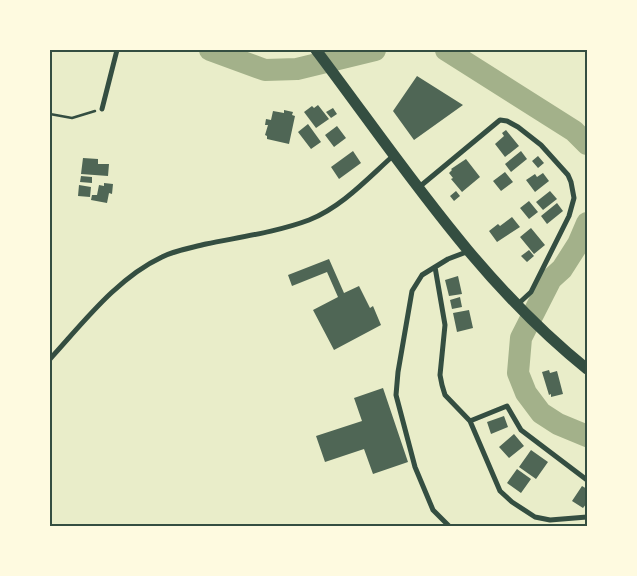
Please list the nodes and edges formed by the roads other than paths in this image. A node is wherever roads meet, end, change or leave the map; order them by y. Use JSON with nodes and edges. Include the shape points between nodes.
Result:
{"nodes":[{"id":1,"x":117,"y":50,"type":"edge"},
{"id":2,"x":316,"y":50,"type":"edge"},
{"id":3,"x":102,"y":109,"type":"road end"},
{"id":4,"x":394,"y":155,"type":"junction"},
{"id":5,"x":418,"y":188,"type":"junction"},
{"id":6,"x":469,"y":251,"type":"junction"},
{"id":7,"x":434,"y":267,"type":"junction"},
{"id":8,"x":519,"y":307,"type":"junction"},
{"id":9,"x":50,"y":359,"type":"edge"},
{"id":10,"x":587,"y":369,"type":"edge"},
{"id":11,"x":470,"y":421,"type":"junction"},
{"id":12,"x":587,"y":480,"type":"edge"},
{"id":13,"x":587,"y":518,"type":"edge"},
{"id":14,"x":449,"y":526,"type":"edge"}],
"edges":[{"from":1,"to":3,"type":"street"},
{"from":2,"to":4,"type":"highway"},
{"from":4,"to":5,"type":"highway"},
{"from":4,"to":9,"type":"street","via":[[341,201],[310,219],[161,257],[120,285]]},
{"from":5,"to":6,"type":"highway"},
{"from":5,"to":8,"type":"street","via":[[500,120],[518,127],[541,145],[568,175],[574,198],[570,216],[531,292]]},
{"from":6,"to":7,"type":"street"},
{"from":6,"to":8,"type":"highway"},
{"from":7,"to":11,"type":"street","via":[[445,325],[442,385],[445,395]]},
{"from":7,"to":14,"type":"street","via":[[422,275],[412,291],[396,395],[408,443],[426,493],[433,510]]},
{"from":8,"to":10,"type":"highway"},
{"from":11,"to":12,"type":"street","via":[[507,406],[520,430]]},
{"from":11,"to":13,"type":"street","via":[[500,492],[512,502],[535,517],[550,520]]}]}
